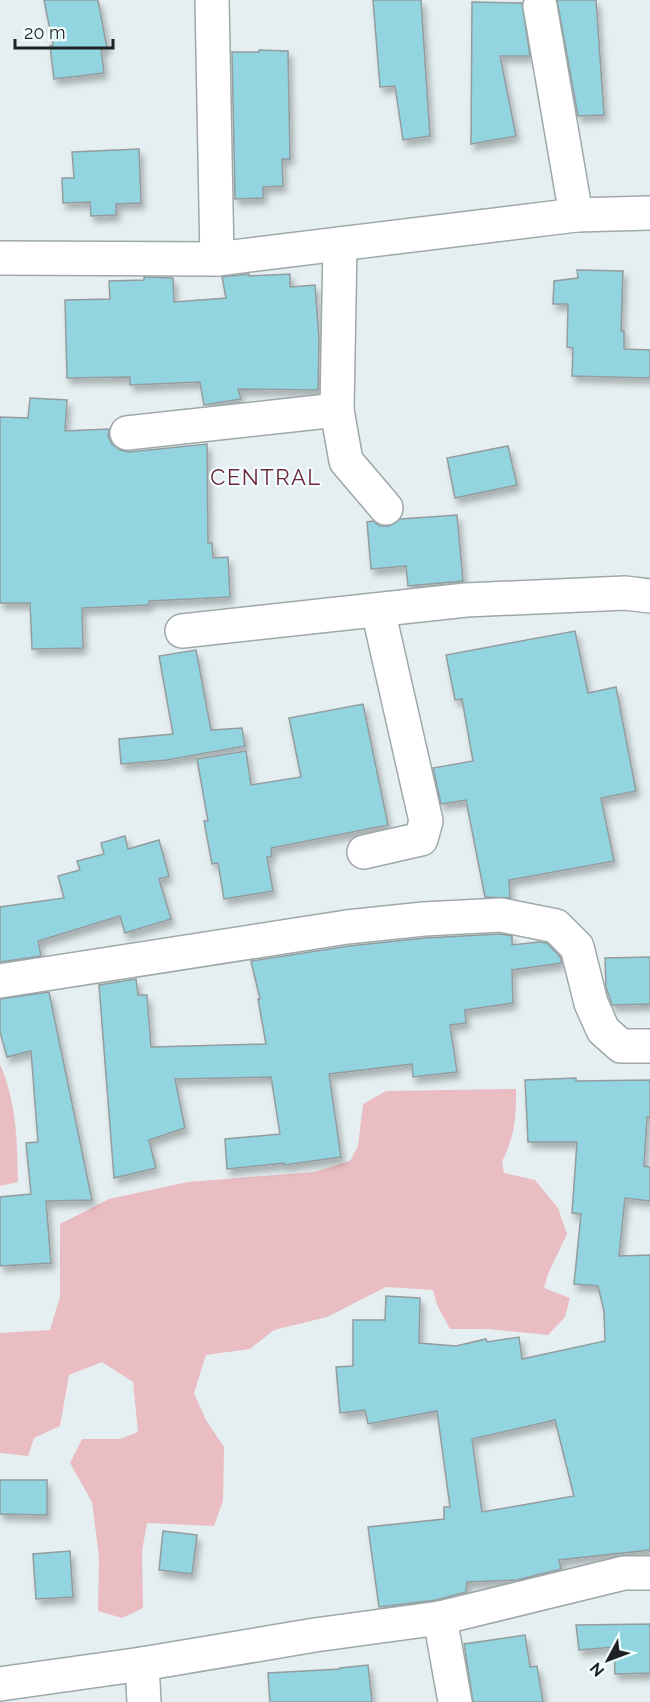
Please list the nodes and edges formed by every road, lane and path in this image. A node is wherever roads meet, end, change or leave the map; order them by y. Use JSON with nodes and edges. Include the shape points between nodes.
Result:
{"nodes":[{"id":1,"x":212,"y":0,"type":"edge"},
{"id":2,"x":540,"y":6,"type":"dead end"},
{"id":3,"x":650,"y":213,"type":"edge"},
{"id":4,"x":576,"y":215,"type":"junction"},
{"id":5,"x":340,"y":244,"type":"junction"},
{"id":6,"x":0,"y":258,"type":"edge"},
{"id":7,"x":217,"y":259,"type":"junction"},
{"id":8,"x":337,"y":410,"type":"junction"},
{"id":9,"x":127,"y":433,"type":"dead end"},
{"id":10,"x":386,"y":508,"type":"dead end"},
{"id":11,"x":650,"y":596,"type":"edge"},
{"id":12,"x":378,"y":610,"type":"junction"},
{"id":13,"x":182,"y":632,"type":"dead end"},
{"id":14,"x":364,"y":852,"type":"dead end"},
{"id":15,"x":0,"y":981,"type":"edge"},
{"id":16,"x":650,"y":1046,"type":"edge"},
{"id":17,"x":650,"y":1573,"type":"edge"},
{"id":18,"x":440,"y":1618,"type":"junction"},
{"id":19,"x":142,"y":1664,"type":"junction"},
{"id":20,"x":0,"y":1684,"type":"edge"},
{"id":21,"x":144,"y":1702,"type":"edge"},
{"id":22,"x":455,"y":1702,"type":"edge"}],
"edges":[{"from":1,"to":7,"type":"street"},
{"from":2,"to":4,"type":"street"},
{"from":3,"to":4,"type":"street"},
{"from":4,"to":5,"type":"street"},
{"from":5,"to":7,"type":"street"},
{"from":5,"to":8,"type":"street"},
{"from":6,"to":7,"type":"street"},
{"from":8,"to":9,"type":"street"},
{"from":8,"to":10,"type":"street","via":[[346,461]]},
{"from":11,"to":12,"type":"street","via":[[625,593],[477,599]]},
{"from":12,"to":13,"type":"street"},
{"from":12,"to":14,"type":"street","via":[[426,821],[421,839]]},
{"from":15,"to":16,"type":"street","via":[[347,927],[501,915],[556,926],[577,947],[591,1003],[603,1030],[621,1046]]},
{"from":17,"to":18,"type":"street","via":[[624,1573]]},
{"from":18,"to":19,"type":"street"},
{"from":18,"to":22,"type":"street"},
{"from":19,"to":20,"type":"street"},
{"from":19,"to":21,"type":"street"}]}
